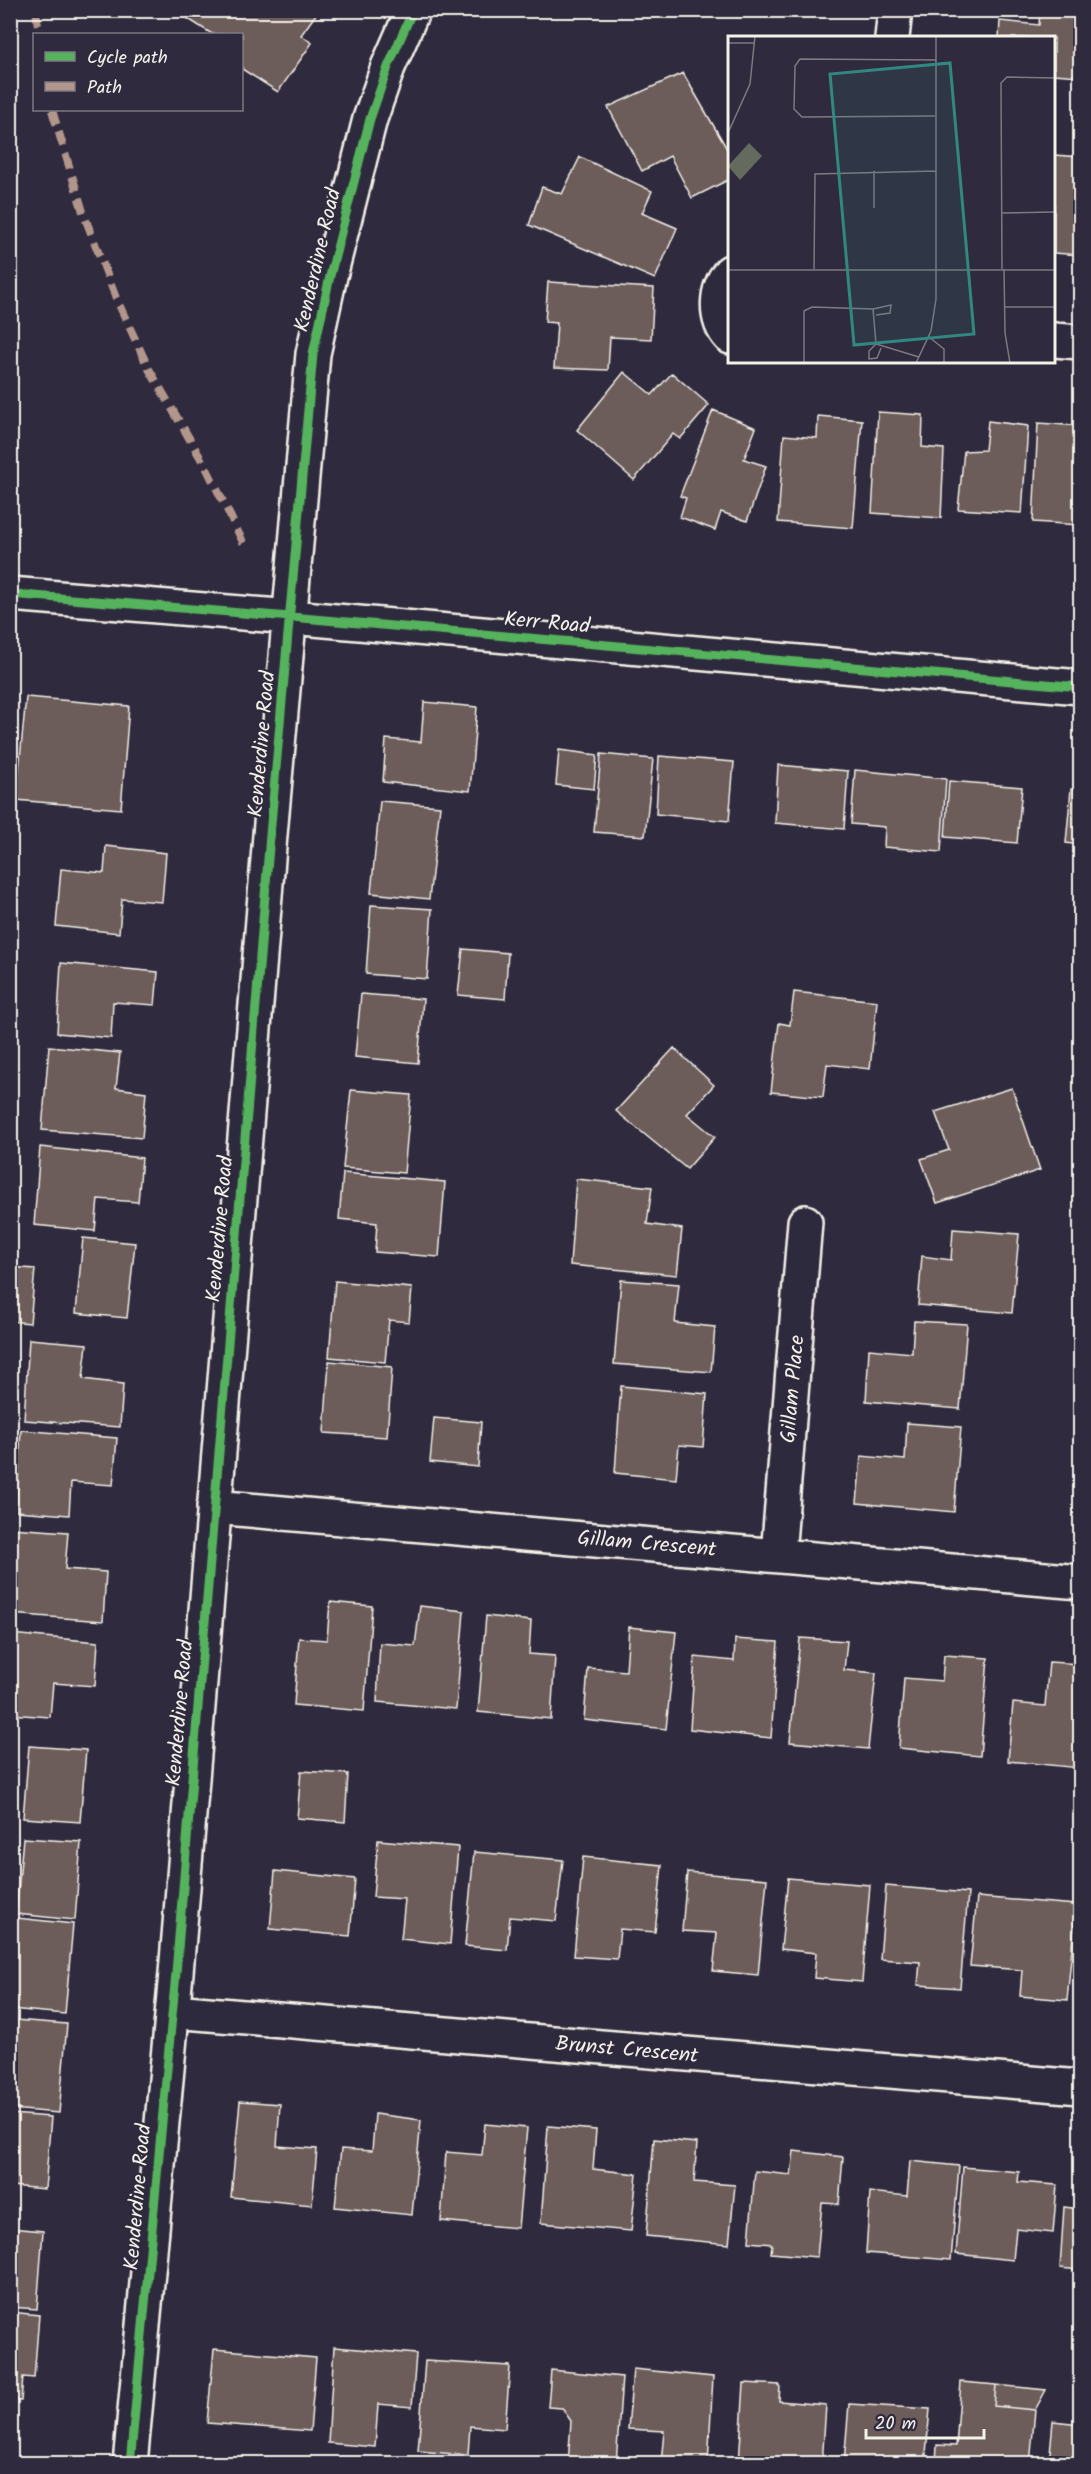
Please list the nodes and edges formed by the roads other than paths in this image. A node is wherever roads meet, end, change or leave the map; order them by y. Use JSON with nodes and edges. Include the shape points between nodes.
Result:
{"nodes":[{"id":1,"x":895,"y":10,"type":"edge"},
{"id":2,"x":408,"y":13,"type":"edge"},
{"id":3,"x":892,"y":36,"type":"edge"},
{"id":4,"x":728,"y":274,"type":"edge"},
{"id":5,"x":728,"y":336,"type":"edge"},
{"id":6,"x":1055,"y":340,"type":"edge"},
{"id":7,"x":1080,"y":342,"type":"edge"},
{"id":8,"x":10,"y":594,"type":"edge"},
{"id":9,"x":291,"y":617,"type":"junction"},
{"id":10,"x":1080,"y":687,"type":"edge"},
{"id":11,"x":805,"y":1222,"type":"dead end"},
{"id":12,"x":214,"y":1507,"type":"junction"},
{"id":13,"x":778,"y":1555,"type":"junction"},
{"id":14,"x":1080,"y":1582,"type":"edge"},
{"id":15,"x":173,"y":2011,"type":"junction"},
{"id":16,"x":1080,"y":2087,"type":"edge"},
{"id":17,"x":130,"y":2463,"type":"edge"}],
"edges":[{"from":1,"to":3,"type":"street"},
{"from":2,"to":9,"type":"street","name":"Kenderdine Road","via":[[370,119],[313,354]]},
{"from":4,"to":5,"type":"street","via":[[719,294],[718,313]]},
{"from":6,"to":7,"type":"street"},
{"from":8,"to":9,"type":"street","name":"Kerr Road"},
{"from":9,"to":10,"type":"street","name":"Kerr Road"},
{"from":9,"to":12,"type":"street","name":"Kenderdine Road"},
{"from":11,"to":13,"type":"street","name":"Gillam Place"},
{"from":12,"to":13,"type":"street","name":"Gillam Crescent"},
{"from":12,"to":15,"type":"street","name":"Kenderdine Road"},
{"from":13,"to":14,"type":"street","name":"Gillam Crescent"},
{"from":15,"to":16,"type":"street","name":"Brunst Crescent"},
{"from":15,"to":17,"type":"street","name":"Kenderdine Road"}]}
